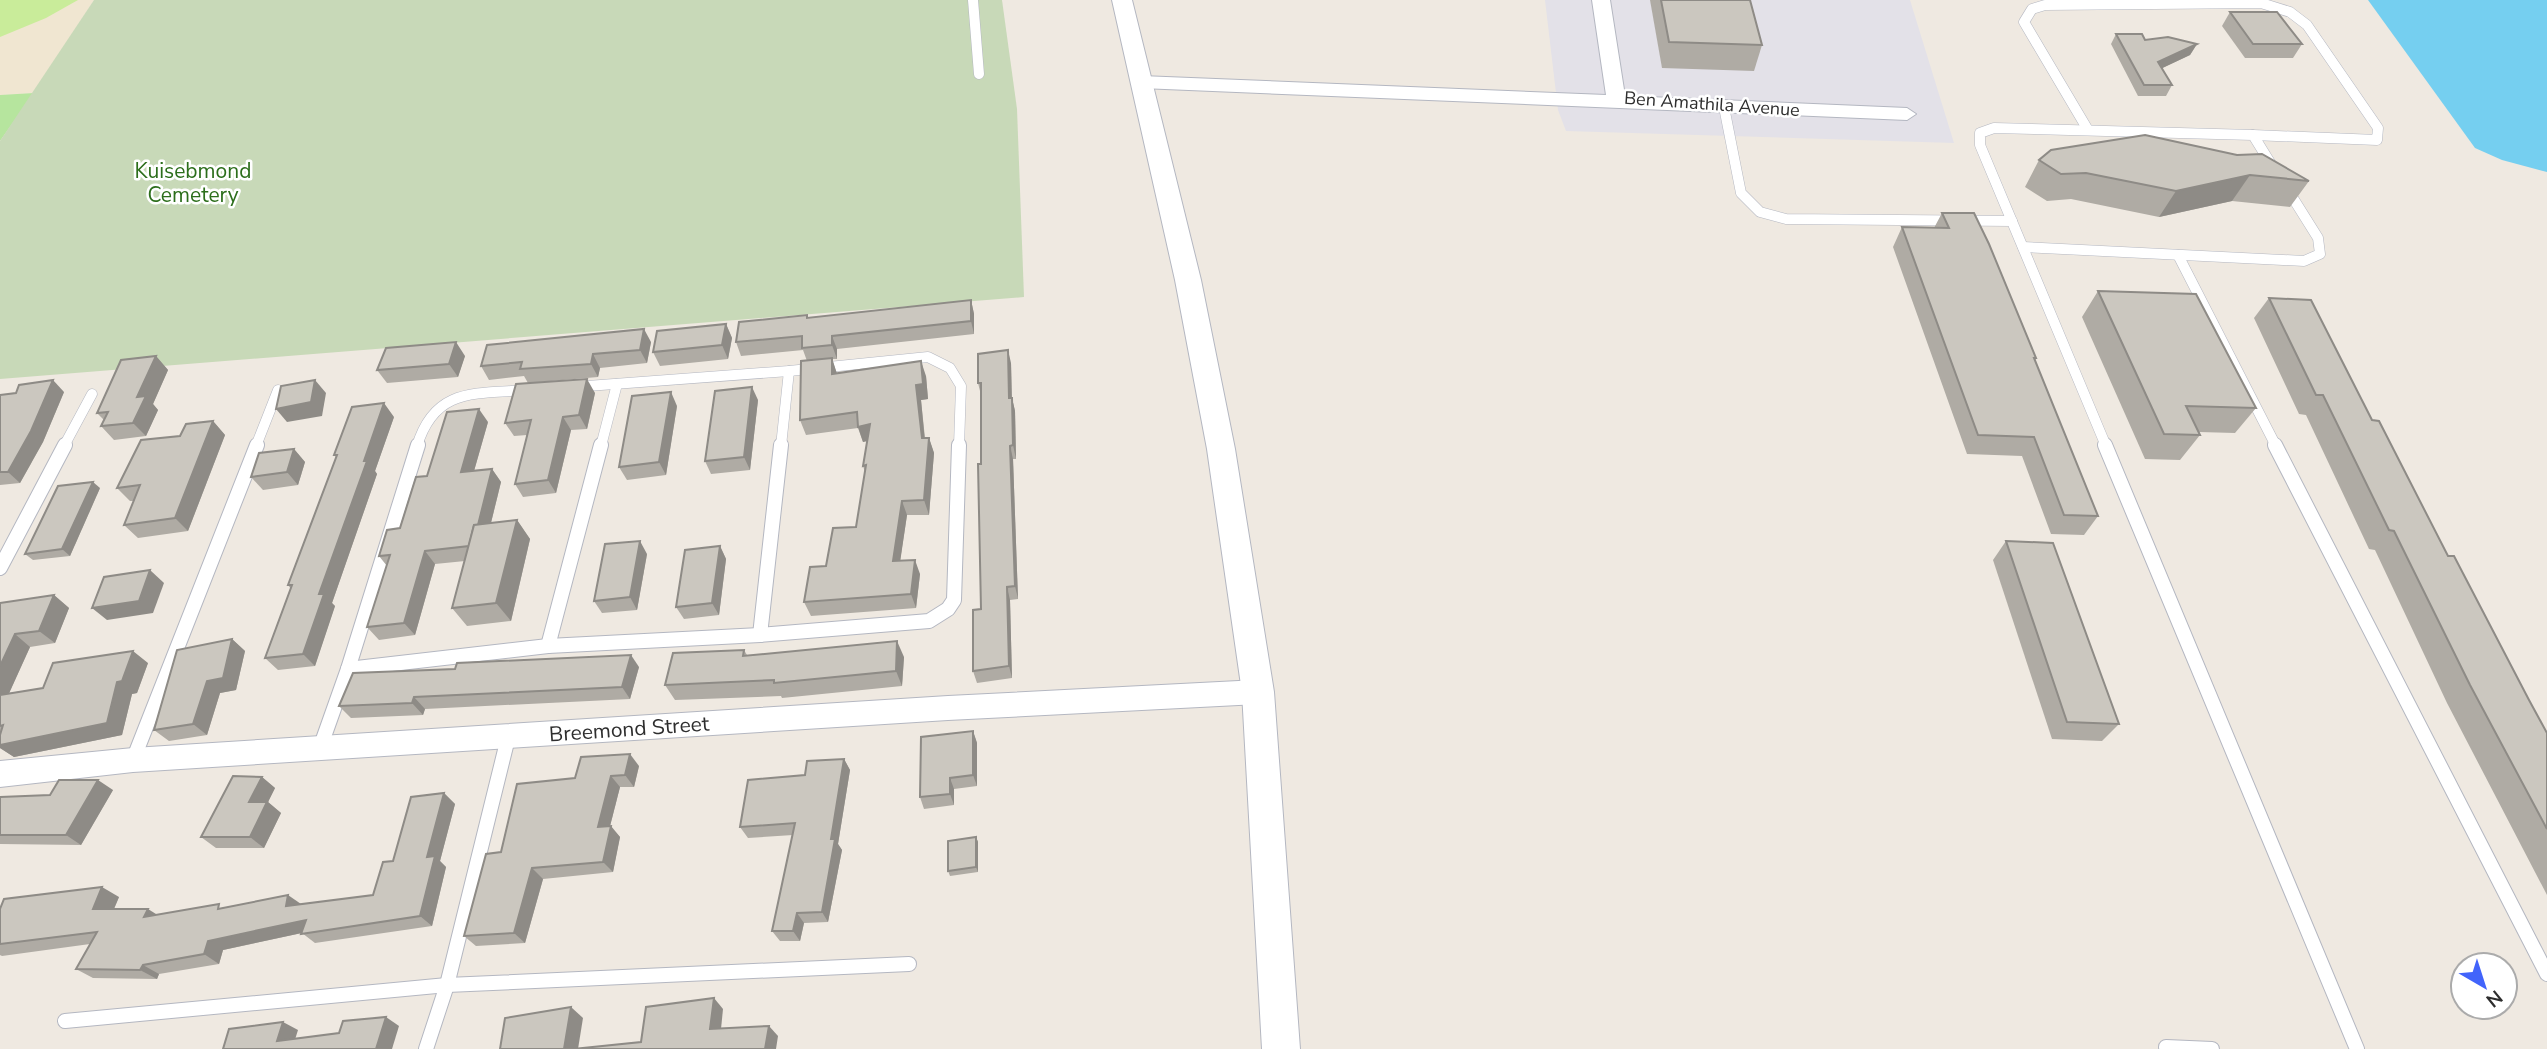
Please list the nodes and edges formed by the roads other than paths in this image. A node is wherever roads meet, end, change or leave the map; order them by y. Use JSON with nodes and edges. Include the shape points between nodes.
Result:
{"nodes":[{"id":1,"x":973,"y":0,"type":"edge"},
{"id":2,"x":1122,"y":0,"type":"edge"},
{"id":3,"x":1601,"y":0,"type":"edge"},
{"id":4,"x":979,"y":74,"type":"dead end"},
{"id":5,"x":1141,"y":82,"type":"junction"},
{"id":6,"x":1616,"y":101,"type":"junction"},
{"id":7,"x":1724,"y":107,"type":"junction"},
{"id":8,"x":1907,"y":114,"type":"dead end"},
{"id":9,"x":2088,"y":130,"type":"junction"},
{"id":10,"x":2253,"y":135,"type":"junction"},
{"id":11,"x":2012,"y":221,"type":"junction"},
{"id":12,"x":2023,"y":247,"type":"junction"},
{"id":13,"x":2178,"y":255,"type":"junction"},
{"id":14,"x":789,"y":372,"type":"junction"},
{"id":15,"x":617,"y":384,"type":"junction"},
{"id":16,"x":565,"y":388,"type":"edge"},
{"id":17,"x":538,"y":389,"type":"edge"},
{"id":18,"x":278,"y":390,"type":"edge"},
{"id":19,"x":92,"y":394,"type":"dead end"},
{"id":20,"x":0,"y":568,"type":"edge"},
{"id":21,"x":760,"y":635,"type":"junction"},
{"id":22,"x":548,"y":646,"type":"junction"},
{"id":23,"x":348,"y":669,"type":"junction"},
{"id":24,"x":1258,"y":692,"type":"junction"},
{"id":25,"x":508,"y":738,"type":"junction"},
{"id":26,"x":320,"y":748,"type":"junction"},
{"id":27,"x":133,"y":760,"type":"junction"},
{"id":28,"x":0,"y":774,"type":"edge"},
{"id":29,"x":909,"y":964,"type":"dead end"},
{"id":30,"x":2547,"y":974,"type":"edge"},
{"id":31,"x":447,"y":985,"type":"junction"},
{"id":32,"x":65,"y":1021,"type":"dead end"},
{"id":33,"x":2166,"y":1047,"type":"dead end"},
{"id":34,"x":426,"y":1049,"type":"edge"},
{"id":35,"x":1281,"y":1049,"type":"edge"},
{"id":36,"x":2212,"y":1049,"type":"edge"},
{"id":37,"x":2357,"y":1049,"type":"edge"}],
"edges":[{"from":1,"to":4,"type":"lane"},
{"from":2,"to":5,"type":"street"},
{"from":3,"to":6,"type":"street","name":"Ben Amathila Avenue"},
{"from":5,"to":6,"type":"street"},
{"from":5,"to":24,"type":"street","via":[[1188,280],[1218,436]]},
{"from":6,"to":7,"type":"street","name":"Ben Amathila Avenue"},
{"from":7,"to":8,"type":"street","name":"Ben Amathila Avenue"},
{"from":7,"to":11,"type":"lane","via":[[1741,193],[1760,212],[1786,219]]},
{"from":9,"to":10,"type":"lane"},
{"from":9,"to":10,"type":"lane","via":[[2024,22],[2032,9],[2045,5],[2260,3],[2290,12],[2307,25],[2378,128],[2377,140]]},
{"from":9,"to":11,"type":"lane","via":[[1994,128],[1980,133],[1980,145]]},
{"from":10,"to":13,"type":"lane","via":[[2318,238],[2320,254],[2304,261]]},
{"from":11,"to":12,"type":"lane"},
{"from":12,"to":13,"type":"lane"},
{"from":12,"to":37,"type":"lane"},
{"from":13,"to":30,"type":"lane"},
{"from":14,"to":15,"type":"lane"},
{"from":14,"to":21,"type":"lane"},
{"from":14,"to":21,"type":"lane","via":[[928,357],[950,368],[961,386],[954,600],[948,610],[929,621]]},
{"from":15,"to":16,"type":"lane"},
{"from":15,"to":22,"type":"lane"},
{"from":17,"to":23,"type":"lane","via":[[473,394],[445,402],[424,424]]},
{"from":18,"to":27,"type":"lane"},
{"from":19,"to":20,"type":"lane"},
{"from":21,"to":22,"type":"lane"},
{"from":22,"to":23,"type":"lane"},
{"from":23,"to":26,"type":"lane"},
{"from":24,"to":25,"type":"street","name":"Breemond Street"},
{"from":24,"to":35,"type":"street"},
{"from":25,"to":26,"type":"street","name":"Breemond Street"},
{"from":25,"to":31,"type":"lane"},
{"from":26,"to":27,"type":"street","name":"Breemond Street"},
{"from":27,"to":28,"type":"street","name":"Breemond Street"},
{"from":29,"to":31,"type":"lane"},
{"from":31,"to":32,"type":"lane"},
{"from":31,"to":34,"type":"lane"},
{"from":33,"to":36,"type":"lane"}]}
